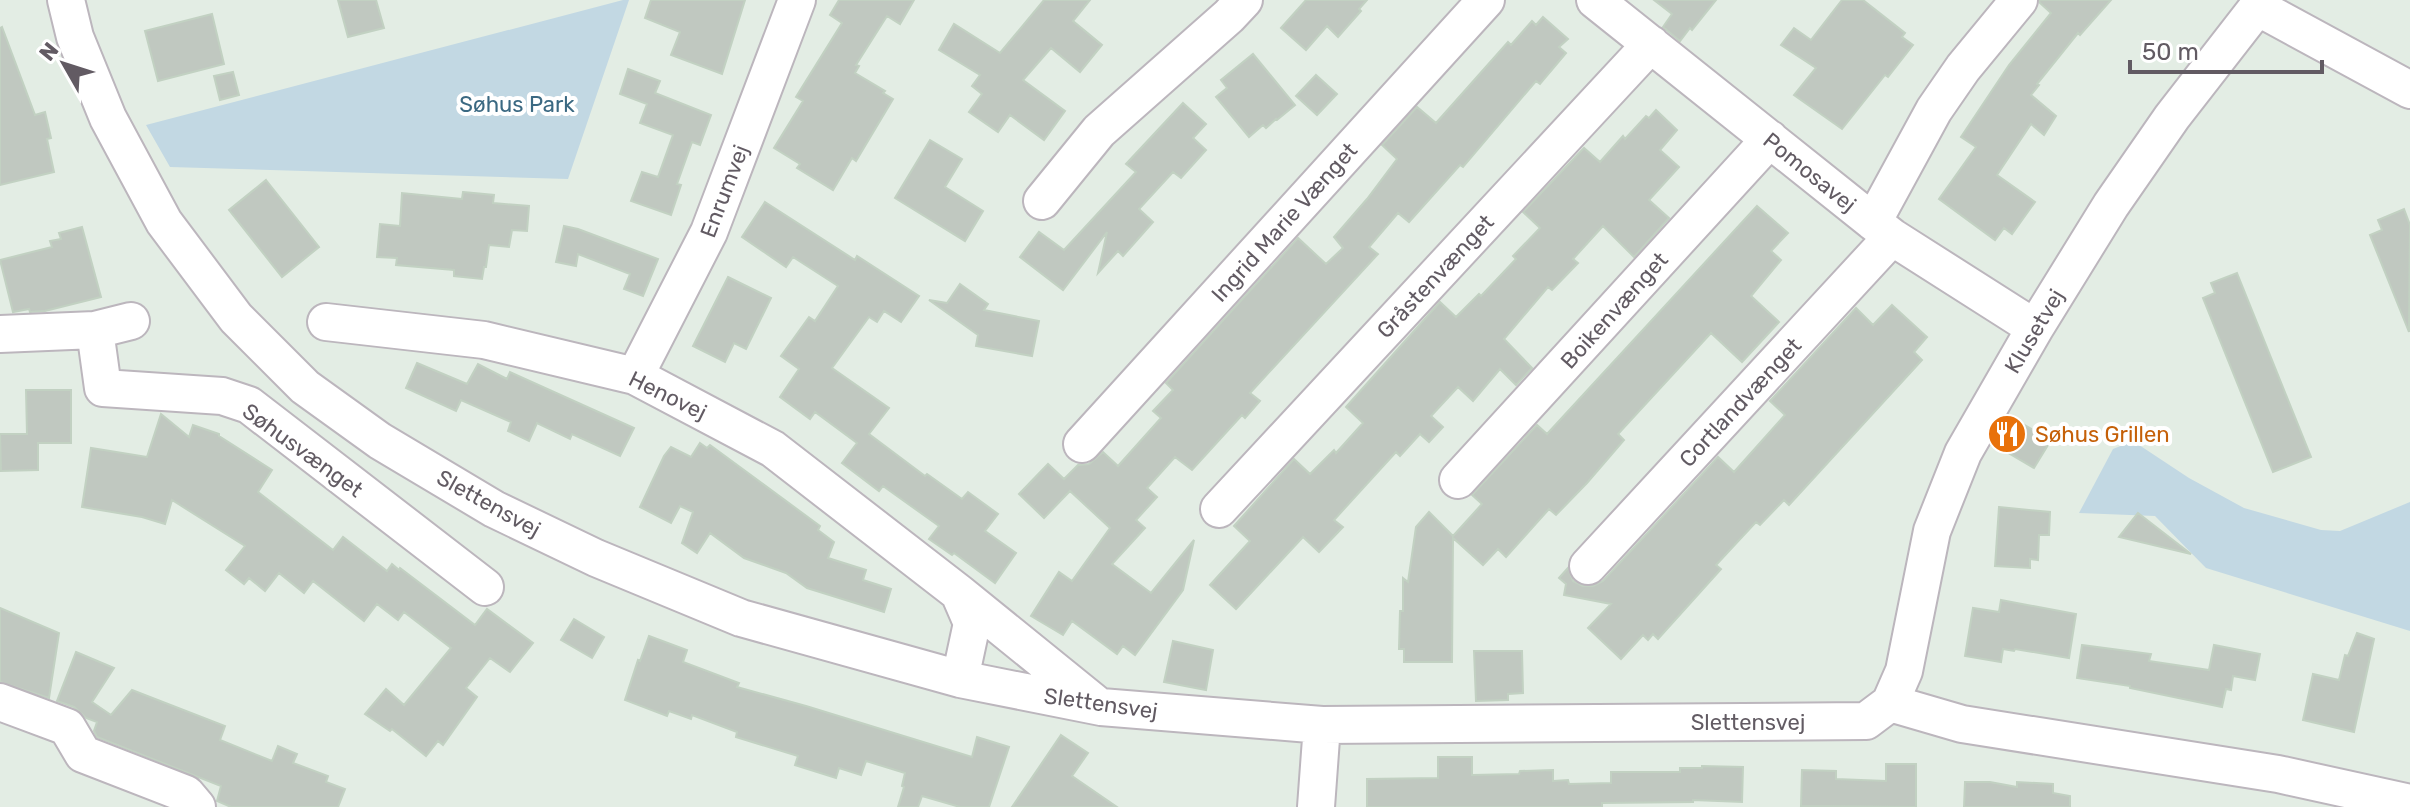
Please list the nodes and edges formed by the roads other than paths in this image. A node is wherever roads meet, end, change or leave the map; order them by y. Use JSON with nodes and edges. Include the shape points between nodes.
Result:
{"nodes":[{"id":1,"x":66,"y":0,"type":"edge"},
{"id":2,"x":797,"y":0,"type":"edge"},
{"id":3,"x":1244,"y":0,"type":"edge"},
{"id":4,"x":1486,"y":0,"type":"edge"},
{"id":5,"x":2019,"y":0,"type":"edge"},
{"id":6,"x":2260,"y":4,"type":"edge"},
{"id":7,"x":1614,"y":6,"type":"edge"},
{"id":8,"x":1651,"y":44,"type":"junction"},
{"id":9,"x":2410,"y":90,"type":"edge"},
{"id":10,"x":1770,"y":139,"type":"junction"},
{"id":11,"x":1042,"y":201,"type":"dead end"},
{"id":12,"x":1882,"y":230,"type":"junction"},
{"id":13,"x":131,"y":321,"type":"dead end"},
{"id":14,"x":326,"y":322,"type":"dead end"},
{"id":15,"x":2035,"y":328,"type":"junction"},
{"id":16,"x":95,"y":330,"type":"junction"},
{"id":17,"x":0,"y":334,"type":"edge"},
{"id":18,"x":635,"y":376,"type":"junction"},
{"id":19,"x":1082,"y":444,"type":"dead end"},
{"id":20,"x":1458,"y":480,"type":"dead end"},
{"id":21,"x":1219,"y":509,"type":"dead end"},
{"id":22,"x":1588,"y":566,"type":"dead end"},
{"id":23,"x":485,"y":587,"type":"dead end"},
{"id":24,"x":959,"y":593,"type":"junction"},
{"id":25,"x":960,"y":679,"type":"junction"},
{"id":26,"x":0,"y":702,"type":"edge"},
{"id":27,"x":1890,"y":703,"type":"junction"},
{"id":28,"x":1101,"y":707,"type":"junction"},
{"id":29,"x":1322,"y":725,"type":"junction"},
{"id":30,"x":2410,"y":803,"type":"edge"},
{"id":31,"x":197,"y":807,"type":"edge"},
{"id":32,"x":1316,"y":807,"type":"edge"}],
"edges":[{"from":1,"to":25,"type":"street","name":"Slettensvej","via":[[108,118],[164,222],[236,318],[305,387],[380,441],[481,501],[596,558],[741,618]]},
{"from":2,"to":18,"type":"street","name":"Enrumvej","via":[[709,232]]},
{"from":3,"to":11,"type":"street","via":[[1099,131]]},
{"from":4,"to":19,"type":"street","name":"Ingrid Marie Vænget"},
{"from":5,"to":12,"type":"street","name":"Cortlandvænget","via":[[1934,110]]},
{"from":6,"to":9,"type":"street"},
{"from":6,"to":15,"type":"street","name":"Klusetvej","via":[[2172,117]]},
{"from":7,"to":8,"type":"street","name":"Pomosavej"},
{"from":8,"to":10,"type":"street","name":"Pomosavej"},
{"from":8,"to":21,"type":"street","name":"Gråstenvænget"},
{"from":10,"to":12,"type":"street","name":"Pomosavej"},
{"from":10,"to":20,"type":"street","name":"Boikenvænget"},
{"from":12,"to":15,"type":"street","name":"Pomosavej"},
{"from":12,"to":22,"type":"street","name":"Cortlandvænget"},
{"from":13,"to":16,"type":"street"},
{"from":14,"to":18,"type":"street","name":"Henovej","via":[[484,340]]},
{"from":15,"to":27,"type":"street","name":"Klusetvej","via":[[1963,453],[1932,531],[1904,671]]},
{"from":16,"to":17,"type":"street"},
{"from":16,"to":23,"type":"street","name":"Søhusvænget","via":[[103,388],[222,396],[249,405]]},
{"from":18,"to":24,"type":"street","name":"Henovej","via":[[773,449]]},
{"from":24,"to":25,"type":"street","via":[[972,623]]},
{"from":24,"to":28,"type":"street","name":"Henovej"},
{"from":25,"to":28,"type":"street","name":"Slettensvej"},
{"from":26,"to":31,"type":"street","via":[[67,727],[83,754],[186,794]]},
{"from":27,"to":29,"type":"street","name":"Slettensvej","via":[[1866,721]]},
{"from":27,"to":30,"type":"street","via":[[1962,724],[2278,774]]},
{"from":28,"to":29,"type":"street","name":"Slettensvej"},
{"from":29,"to":32,"type":"street"}]}
